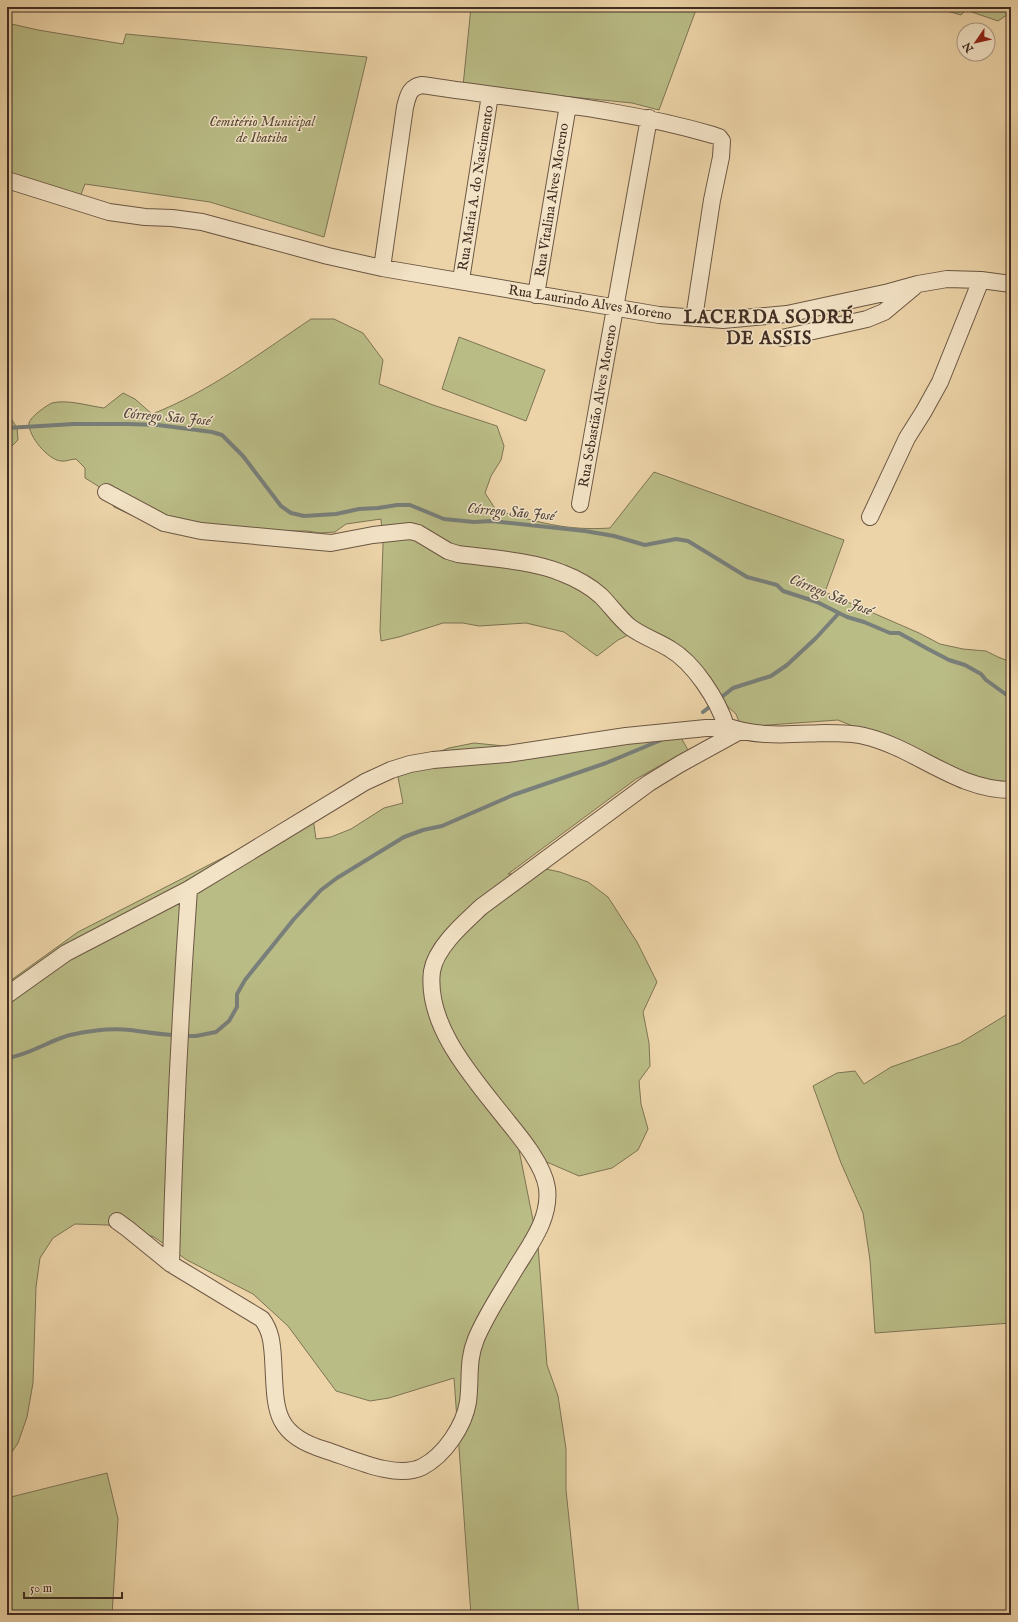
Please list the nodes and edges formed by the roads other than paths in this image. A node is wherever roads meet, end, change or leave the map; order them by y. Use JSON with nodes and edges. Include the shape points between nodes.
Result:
{"nodes":[{"id":1,"x":490,"y":95,"type":"junction"},
{"id":2,"x":568,"y":105,"type":"junction"},
{"id":3,"x":649,"y":118,"type":"junction"},
{"id":4,"x":7,"y":180,"type":"edge"},
{"id":5,"x":382,"y":268,"type":"junction"},
{"id":6,"x":461,"y":280,"type":"junction"},
{"id":7,"x":981,"y":280,"type":"junction"},
{"id":8,"x":918,"y":284,"type":"junction"},
{"id":9,"x":1011,"y":284,"type":"edge"},
{"id":10,"x":536,"y":295,"type":"junction"},
{"id":11,"x":615,"y":309,"type":"junction"},
{"id":12,"x":694,"y":318,"type":"junction"},
{"id":13,"x":782,"y":338,"type":"dead end"},
{"id":14,"x":106,"y":492,"type":"dead end"},
{"id":15,"x":580,"y":504,"type":"dead end"},
{"id":16,"x":870,"y":517,"type":"dead end"},
{"id":17,"x":733,"y":729,"type":"junction"},
{"id":18,"x":1011,"y":790,"type":"edge"},
{"id":19,"x":189,"y":889,"type":"junction"},
{"id":20,"x":7,"y":995,"type":"edge"},
{"id":21,"x":117,"y":1222,"type":"dead end"},
{"id":22,"x":171,"y":1264,"type":"junction"}],
"edges":[{"from":1,"to":2,"type":"street"},
{"from":1,"to":5,"type":"street","via":[[422,85],[412,88],[408,94]]},
{"from":1,"to":6,"type":"street","name":"Rua Maria A. do Nascimento"},
{"from":2,"to":3,"type":"street"},
{"from":2,"to":10,"type":"street","name":"Rua Vitalina Alves Moreno"},
{"from":3,"to":11,"type":"street","name":"Rua Sebastião Alves Moreno"},
{"from":3,"to":12,"type":"street","via":[[713,135],[722,141]]},
{"from":4,"to":5,"type":"street","name":"Rua Laurindo Alves Moreno","via":[[109,212],[202,222]]},
{"from":5,"to":6,"type":"street","name":"Rua Laurindo Alves Moreno"},
{"from":6,"to":10,"type":"street","name":"Rua Laurindo Alves Moreno"},
{"from":7,"to":8,"type":"street","name":"Rua Laurindo Alves Moreno","via":[[947,279]]},
{"from":7,"to":9,"type":"street","name":"Rua Laurindo Alves Moreno"},
{"from":7,"to":16,"type":"street","via":[[940,382],[907,438]]},
{"from":8,"to":12,"type":"street","name":"Rua Laurindo Alves Moreno","via":[[787,314],[723,320]]},
{"from":8,"to":13,"type":"street","via":[[884,312],[867,319]]},
{"from":10,"to":11,"type":"street","name":"Rua Laurindo Alves Moreno"},
{"from":11,"to":12,"type":"street","name":"Rua Laurindo Alves Moreno"},
{"from":11,"to":15,"type":"street","name":"Rua Sebastião Alves Moreno"},
{"from":14,"to":17,"type":"street","via":[[152,517],[186,528],[263,538],[331,543],[410,531],[458,554],[535,565],[562,572],[600,596],[630,626],[671,650],[686,663],[710,691]]},
{"from":17,"to":18,"type":"street","via":[[789,734],[862,735],[897,746],[976,786]]},
{"from":17,"to":19,"type":"street","via":[[633,735],[507,754],[410,764],[365,782]]},
{"from":17,"to":22,"type":"street","via":[[649,783],[481,908],[456,930],[441,951],[432,970],[436,1016],[448,1041],[518,1134],[540,1168],[547,1187],[547,1206],[542,1223],[476,1339],[470,1364],[468,1403],[452,1439],[439,1454],[414,1470],[391,1470],[309,1445],[296,1438],[278,1414],[271,1339],[262,1319]]},
{"from":19,"to":20,"type":"street","via":[[66,953]]},
{"from":19,"to":22,"type":"street","via":[[173,1174]]},
{"from":21,"to":22,"type":"street"}]}
